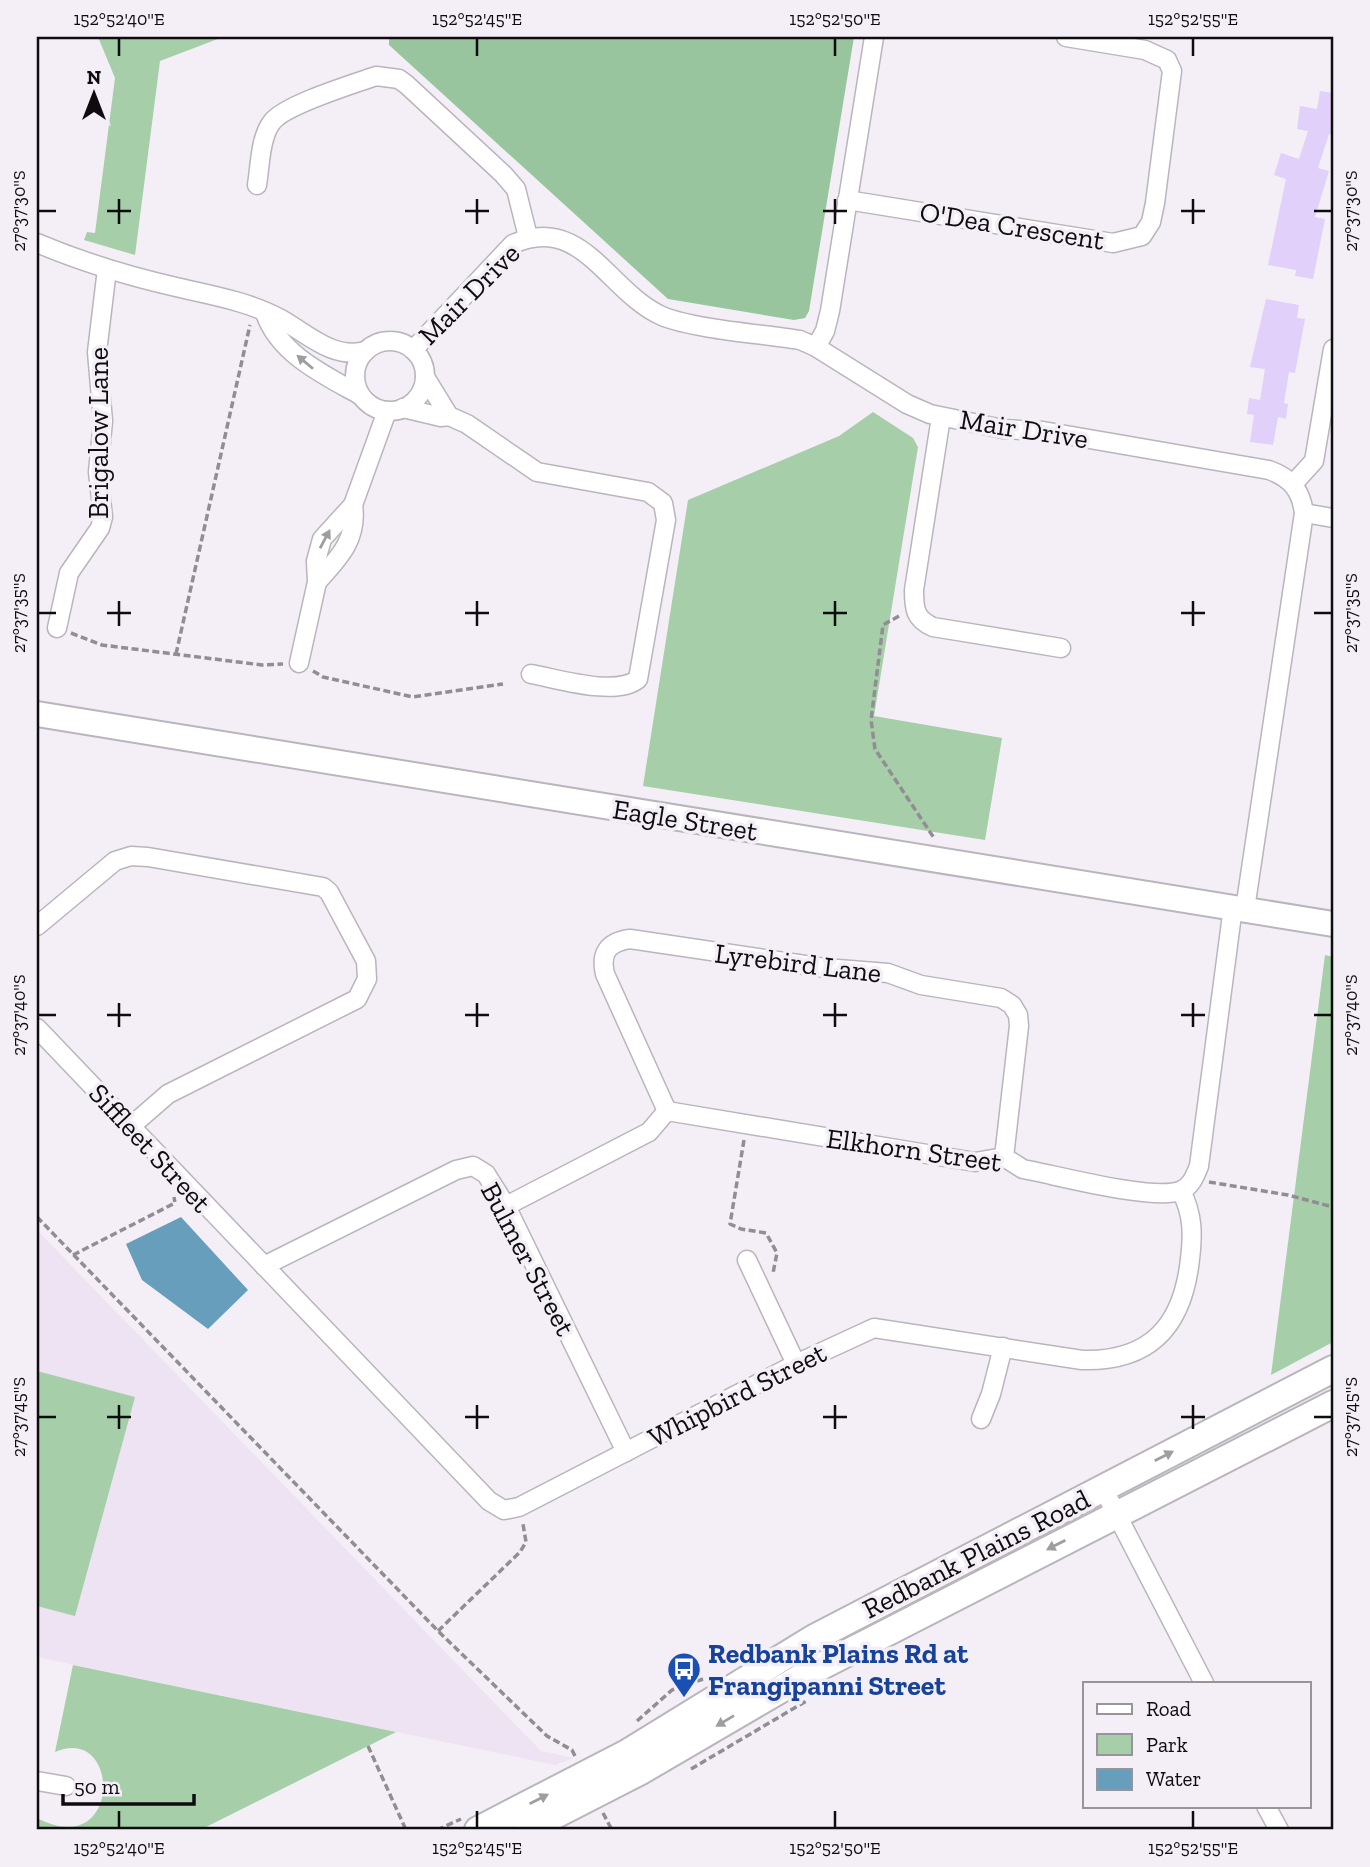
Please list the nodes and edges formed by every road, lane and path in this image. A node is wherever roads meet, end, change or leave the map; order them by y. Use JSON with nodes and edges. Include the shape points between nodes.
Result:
{"nodes":[{"id":1,"x":874,"y":37,"type":"edge"},
{"id":2,"x":1066,"y":37,"type":"edge"},
{"id":3,"x":257,"y":185,"type":"dead end"},
{"id":4,"x":847,"y":200,"type":"junction"},
{"id":5,"x":528,"y":237,"type":"junction"},
{"id":6,"x":37,"y":243,"type":"edge"},
{"id":7,"x":107,"y":270,"type":"junction"},
{"id":8,"x":259,"y":311,"type":"junction"},
{"id":9,"x":816,"y":347,"type":"junction"},
{"id":10,"x":1333,"y":349,"type":"edge"},
{"id":11,"x":413,"y":350,"type":"junction"},
{"id":12,"x":366,"y":351,"type":"junction"},
{"id":13,"x":425,"y":377,"type":"junction"},
{"id":14,"x":360,"y":395,"type":"junction"},
{"id":15,"x":395,"y":410,"type":"junction"},
{"id":16,"x":449,"y":416,"type":"junction"},
{"id":17,"x":942,"y":417,"type":"junction"},
{"id":18,"x":1293,"y":484,"type":"junction"},
{"id":19,"x":1304,"y":513,"type":"junction"},
{"id":20,"x":1333,"y":519,"type":"edge"},
{"id":21,"x":914,"y":608,"type":"junction"},
{"id":22,"x":57,"y":628,"type":"joint"},
{"id":23,"x":1061,"y":648,"type":"dead end"},
{"id":24,"x":176,"y":654,"type":"junction"},
{"id":25,"x":299,"y":663,"type":"junction"},
{"id":26,"x":531,"y":674,"type":"dead end"},
{"id":27,"x":503,"y":684,"type":"dead end"},
{"id":28,"x":37,"y":714,"type":"edge"},
{"id":29,"x":935,"y":840,"type":"dead end"},
{"id":30,"x":1239,"y":908,"type":"junction"},
{"id":31,"x":1333,"y":924,"type":"edge"},
{"id":32,"x":37,"y":926,"type":"edge"},
{"id":33,"x":37,"y":1028,"type":"edge"},
{"id":34,"x":667,"y":1111,"type":"junction"},
{"id":35,"x":130,"y":1127,"type":"junction"},
{"id":36,"x":744,"y":1139,"type":"dead end"},
{"id":37,"x":1004,"y":1157,"type":"junction"},
{"id":38,"x":1208,"y":1176,"type":"dead end"},
{"id":39,"x":1181,"y":1191,"type":"junction"},
{"id":40,"x":174,"y":1196,"type":"dead end"},
{"id":41,"x":506,"y":1206,"type":"junction"},
{"id":42,"x":1333,"y":1208,"type":"edge"},
{"id":43,"x":37,"y":1217,"type":"edge"},
{"id":44,"x":73,"y":1255,"type":"junction"},
{"id":45,"x":747,"y":1259,"type":"dead end"},
{"id":46,"x":264,"y":1266,"type":"junction"},
{"id":47,"x":773,"y":1276,"type":"dead end"},
{"id":48,"x":1003,"y":1347,"type":"junction"},
{"id":49,"x":796,"y":1364,"type":"junction"},
{"id":50,"x":1333,"y":1369,"type":"edge"},
{"id":51,"x":1333,"y":1405,"type":"edge"},
{"id":52,"x":981,"y":1419,"type":"dead end"},
{"id":53,"x":626,"y":1452,"type":"junction"},
{"id":54,"x":1103,"y":1488,"type":"junction"},
{"id":55,"x":1117,"y":1514,"type":"junction"},
{"id":56,"x":519,"y":1517,"type":"dead end"},
{"id":57,"x":438,"y":1632,"type":"junction"},
{"id":58,"x":1202,"y":1682,"type":"edge"},
{"id":59,"x":811,"y":1699,"type":"dead end"},
{"id":60,"x":368,"y":1746,"type":"dead end"},
{"id":61,"x":566,"y":1766,"type":"dead end"},
{"id":62,"x":690,"y":1769,"type":"dead end"},
{"id":63,"x":37,"y":1781,"type":"edge"},
{"id":64,"x":66,"y":1786,"type":"dead end"},
{"id":65,"x":615,"y":1807,"type":"dead end"},
{"id":66,"x":1267,"y":1808,"type":"edge"},
{"id":67,"x":592,"y":1819,"type":"dead end"},
{"id":68,"x":475,"y":1822,"type":"edge"},
{"id":69,"x":406,"y":1830,"type":"edge"},
{"id":70,"x":437,"y":1830,"type":"edge"},
{"id":71,"x":526,"y":1830,"type":"edge"},
{"id":72,"x":1279,"y":1830,"type":"edge"}],
"edges":[{"from":1,"to":4,"type":"street"},
{"from":2,"to":4,"type":"street","name":"O'Dea Crescent","via":[[1145,50],[1167,60],[1172,71],[1155,203],[1142,236],[1113,243]]},
{"from":3,"to":5,"type":"street","via":[[271,122],[285,111],[376,76],[388,76],[407,85],[503,174],[516,189]]},
{"from":4,"to":9,"type":"street","via":[[830,311]]},
{"from":5,"to":9,"type":"street","name":"Mair Drive","via":[[559,237],[574,243],[638,300],[665,317],[800,340]]},
{"from":5,"to":11,"type":"street","name":"Mair Drive","via":[[502,253]]},
{"from":6,"to":7,"type":"street"},
{"from":7,"to":8,"type":"street","via":[[213,294]]},
{"from":7,"to":22,"type":"street","name":"Brigalow Lane","via":[[97,352],[103,517],[69,573]]},
{"from":8,"to":12,"type":"street","via":[[344,353]]},
{"from":14,"to":8,"type":"street","one_way":true,"via":[[314,370],[288,348]]},
{"from":8,"to":24,"type":"path"},
{"from":9,"to":17,"type":"street","name":"Mair Drive","via":[[907,404]]},
{"from":10,"to":18,"type":"street","via":[[1314,461]]},
{"from":11,"to":12,"type":"street","via":[[391,342]]},
{"from":11,"to":13,"type":"street"},
{"from":12,"to":14,"type":"street","via":[[355,371]]},
{"from":13,"to":15,"type":"street","via":[[421,393]]},
{"from":13,"to":16,"type":"street"},
{"from":14,"to":15,"type":"street","via":[[372,406]]},
{"from":15,"to":16,"type":"street"},
{"from":15,"to":25,"type":"street","via":[[353,505],[322,539]]},
{"from":16,"to":26,"type":"street","via":[[478,429],[537,472],[648,492],[665,511],[638,679],[612,688]]},
{"from":17,"to":18,"type":"street","name":"Mair Drive","via":[[1269,470]]},
{"from":17,"to":21,"type":"street"},
{"from":18,"to":19,"type":"street"},
{"from":19,"to":20,"type":"street"},
{"from":19,"to":30,"type":"street"},
{"from":21,"to":23,"type":"street","via":[[924,623],[933,627]]},
{"from":21,"to":29,"type":"path","via":[[883,625],[871,720],[875,749],[883,765]]},
{"from":22,"to":24,"type":"path","via":[[102,645]]},
{"from":24,"to":25,"type":"path","via":[[262,664]]},
{"from":25,"to":27,"type":"path","via":[[323,677],[413,697]]},
{"from":28,"to":30,"type":"street","name":"Eagle Street"},
{"from":30,"to":31,"type":"street","name":"Eagle Street"},
{"from":30,"to":39,"type":"street","via":[[1199,1166]]},
{"from":32,"to":35,"type":"street","via":[[115,861],[148,857],[323,887],[366,961],[367,979],[357,999],[168,1094]]},
{"from":33,"to":35,"type":"street","name":"Siffleet Street"},
{"from":34,"to":37,"type":"street","name":"Elkhorn Street","via":[[975,1162]]},
{"from":34,"to":37,"type":"street","name":"Lyrebird Lane","via":[[604,974],[602,961],[614,941],[629,939],[825,968],[879,971],[921,985],[1001,998],[1012,1005],[1019,1026]]},
{"from":34,"to":41,"type":"street","via":[[649,1132]]},
{"from":35,"to":46,"type":"street","name":"Siffleet Street"},
{"from":36,"to":47,"type":"path","via":[[730,1224],[766,1233],[774,1242]]},
{"from":37,"to":39,"type":"street","name":"Elkhorn Street","via":[[1023,1169],[1158,1194]]},
{"from":38,"to":42,"type":"path","via":[[1207,1181]]},
{"from":39,"to":48,"type":"street","name":"Whipbird Street","via":[[1193,1235],[1189,1274],[1182,1304],[1163,1332],[1125,1356],[1104,1361]]},
{"from":40,"to":44,"type":"path","via":[[175,1203]]},
{"from":41,"to":46,"type":"street","name":"Bulmer Street","via":[[486,1174],[473,1166],[456,1170]]},
{"from":41,"to":53,"type":"street","name":"Bulmer Street"},
{"from":43,"to":44,"type":"path"},
{"from":44,"to":57,"type":"path"},
{"from":45,"to":49,"type":"street"},
{"from":46,"to":53,"type":"street","name":"Whipbird Street","via":[[489,1501],[504,1510],[519,1507]]},
{"from":48,"to":49,"type":"street","name":"Whipbird Street","via":[[874,1328]]},
{"from":48,"to":52,"type":"street"},
{"from":49,"to":53,"type":"street","name":"Whipbird Street"},
{"from":54,"to":50,"type":"main road","name":"Redbank Plains Road","one_way":true},
{"from":51,"to":55,"type":"main road","name":"Redbank Plains Road"},
{"from":54,"to":55,"type":"street"},
{"from":68,"to":54,"type":"main road","name":"Redbank Plains Road","one_way":true,"via":[[628,1753],[814,1638]]},
{"from":55,"to":58,"type":"street"},
{"from":55,"to":71,"type":"main road","name":"Redbank Plains Road","one_way":true,"via":[[812,1671],[639,1772]]},
{"from":56,"to":57,"type":"path","via":[[526,1542],[520,1552]]},
{"from":57,"to":61,"type":"path","via":[[547,1736],[572,1750],[578,1760]]},
{"from":59,"to":62,"type":"path"},
{"from":60,"to":69,"type":"path"},
{"from":63,"to":64,"type":"street"},
{"from":65,"to":67,"type":"path"},
{"from":66,"to":72,"type":"street"},
{"from":68,"to":70,"type":"path"}]}
